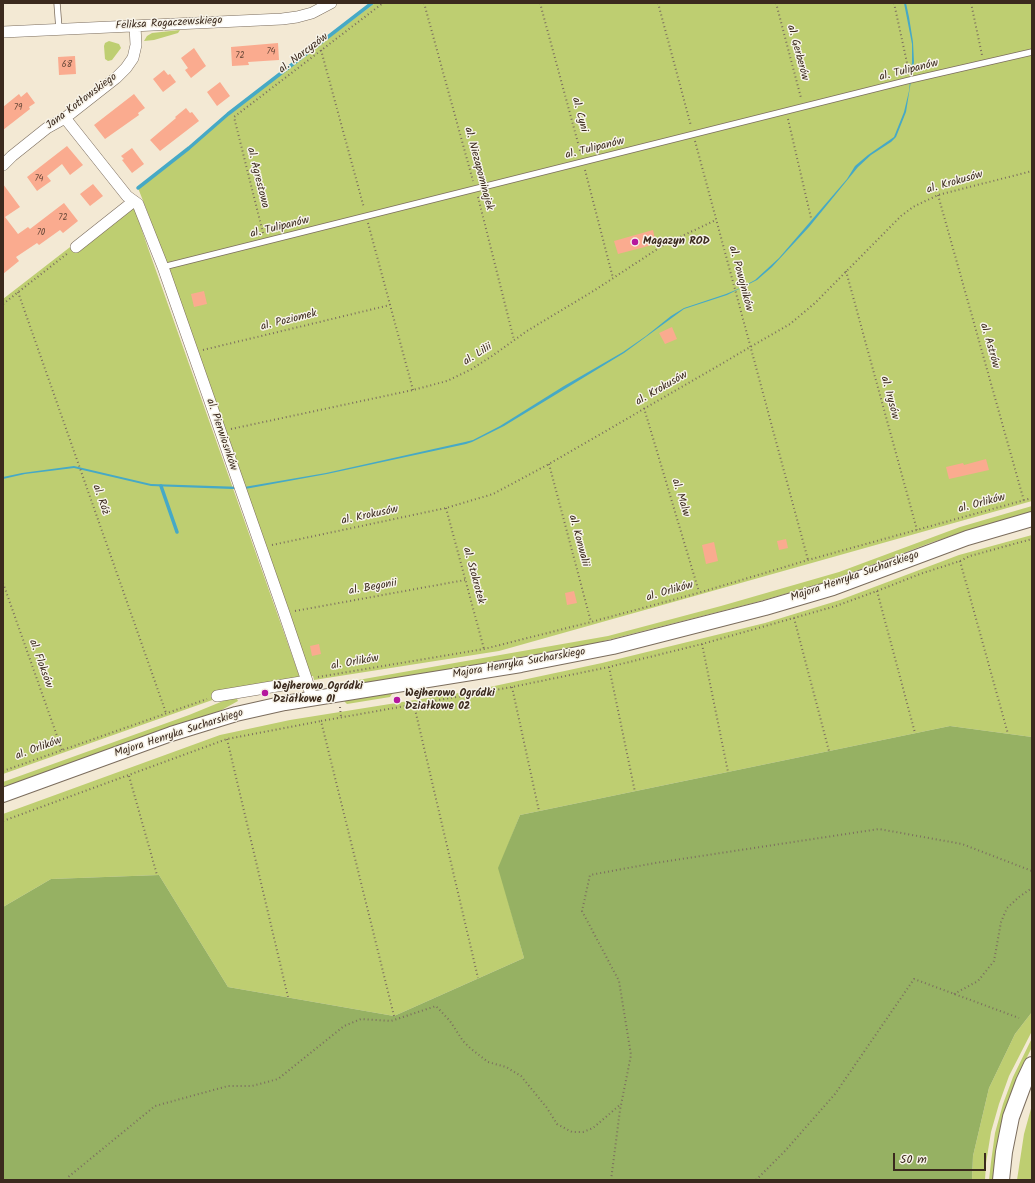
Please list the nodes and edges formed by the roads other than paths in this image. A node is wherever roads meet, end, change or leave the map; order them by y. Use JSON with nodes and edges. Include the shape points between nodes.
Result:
{"nodes":[{"id":1,"x":57,"y":3,"type":"edge"},
{"id":2,"x":331,"y":3,"type":"edge"},
{"id":3,"x":135,"y":26,"type":"junction"},
{"id":4,"x":59,"y":29,"type":"junction"},
{"id":5,"x":3,"y":32,"type":"edge"},
{"id":6,"x":1032,"y":52,"type":"edge"},
{"id":7,"x":65,"y":118,"type":"junction"},
{"id":8,"x":3,"y":164,"type":"edge"},
{"id":9,"x":131,"y":198,"type":"junction"},
{"id":10,"x":76,"y":247,"type":"road end"},
{"id":11,"x":163,"y":267,"type":"junction"},
{"id":12,"x":1032,"y":519,"type":"edge"},
{"id":13,"x":307,"y":680,"type":"junction"},
{"id":14,"x":217,"y":696,"type":"road end"},
{"id":15,"x":312,"y":699,"type":"junction"},
{"id":16,"x":3,"y":795,"type":"edge"},
{"id":17,"x":1032,"y":1065,"type":"edge"},
{"id":18,"x":1001,"y":1180,"type":"edge"}],
"edges":[{"from":1,"to":4,"type":"lane"},
{"from":2,"to":3,"type":"street","name":"Feliksa Rogaczewskiego","via":[[312,13],[290,18]]},
{"from":3,"to":4,"type":"street","name":"Feliksa Rogaczewskiego"},
{"from":3,"to":7,"type":"street","name":"Jana Kotłowskiego","via":[[136,45],[133,58],[126,68]]},
{"from":4,"to":5,"type":"street","name":"Feliksa Rogaczewskiego"},
{"from":6,"to":11,"type":"lane","name":"al. Tulipanów","via":[[910,80]]},
{"from":7,"to":8,"type":"street","name":"Jana Kotłowskiego","via":[[47,128]]},
{"from":7,"to":9,"type":"street","name":"al. Pierwiosnków"},
{"from":9,"to":10,"type":"street"},
{"from":9,"to":11,"type":"street","name":"al. Pierwiosnków","via":[[138,204]]},
{"from":11,"to":13,"type":"street","name":"al. Pierwiosnków"},
{"from":12,"to":15,"type":"street","name":"Majora Henryka Sucharskiego","via":[[967,538],[825,590],[765,608],[613,646],[521,665]]},
{"from":13,"to":14,"type":"street"},
{"from":13,"to":15,"type":"street","name":"al. Pierwiosnków"},
{"from":15,"to":16,"type":"street","name":"Majora Henryka Sucharskiego","via":[[261,708],[205,723]]},
{"from":17,"to":18,"type":"main road","via":[[1011,1117]]}]}
